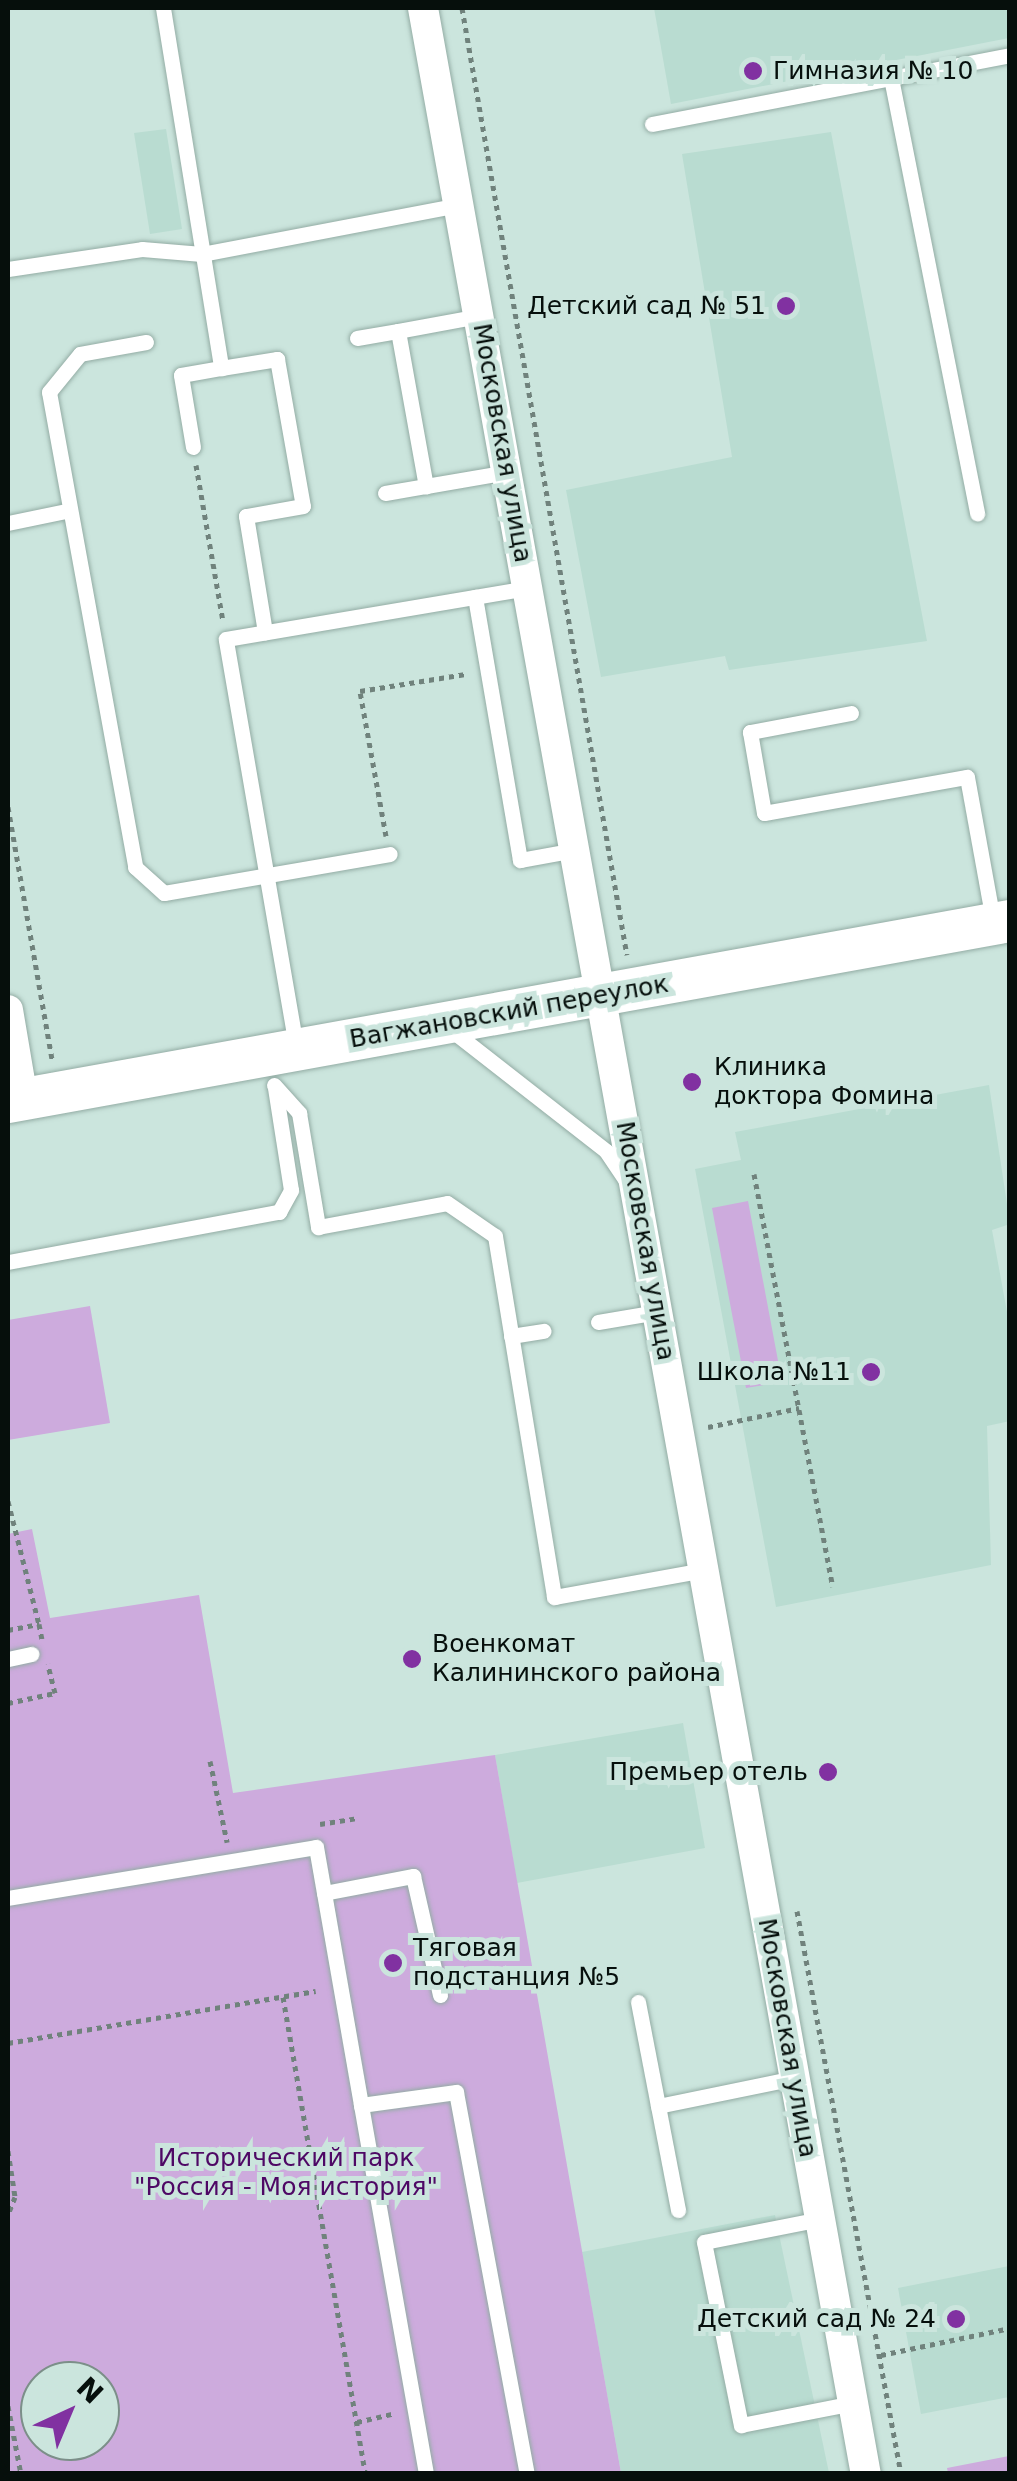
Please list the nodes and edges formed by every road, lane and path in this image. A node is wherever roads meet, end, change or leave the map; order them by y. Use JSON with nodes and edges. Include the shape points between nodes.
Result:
{"nodes":[{"id":1,"x":163,"y":8,"type":"edge"},
{"id":2,"x":423,"y":8,"type":"edge"},
{"id":3,"x":462,"y":8,"type":"edge"},
{"id":4,"x":1010,"y":55,"type":"edge"},
{"id":5,"x":892,"y":78,"type":"junction"},
{"id":6,"x":652,"y":124,"type":"dead end"},
{"id":7,"x":459,"y":205,"type":"junction"},
{"id":8,"x":202,"y":254,"type":"junction"},
{"id":9,"x":8,"y":268,"type":"edge"},
{"id":10,"x":479,"y":316,"type":"junction"},
{"id":11,"x":398,"y":331,"type":"junction"},
{"id":12,"x":357,"y":338,"type":"dead end"},
{"id":13,"x":146,"y":342,"type":"dead end"},
{"id":14,"x":221,"y":368,"type":"junction"},
{"id":15,"x":193,"y":447,"type":"joint"},
{"id":16,"x":506,"y":472,"type":"junction"},
{"id":17,"x":426,"y":486,"type":"junction"},
{"id":18,"x":385,"y":493,"type":"dead end"},
{"id":19,"x":66,"y":512,"type":"junction"},
{"id":20,"x":977,"y":514,"type":"dead end"},
{"id":21,"x":8,"y":523,"type":"edge"},
{"id":22,"x":528,"y":588,"type":"junction"},
{"id":23,"x":475,"y":597,"type":"junction"},
{"id":24,"x":265,"y":632,"type":"junction"},
{"id":25,"x":226,"y":639,"type":"junction"},
{"id":26,"x":487,"y":670,"type":"junction"},
{"id":27,"x":851,"y":713,"type":"dead end"},
{"id":28,"x":8,"y":807,"type":"edge"},
{"id":29,"x":574,"y":850,"type":"junction"},
{"id":30,"x":390,"y":854,"type":"joint"},
{"id":31,"x":266,"y":875,"type":"junction"},
{"id":32,"x":1002,"y":923,"type":"edge"},
{"id":33,"x":616,"y":992,"type":"junction"},
{"id":34,"x":8,"y":1010,"type":"edge"},
{"id":35,"x":443,"y":1024,"type":"junction"},
{"id":36,"x":52,"y":1063,"type":"dead end"},
{"id":37,"x":279,"y":1064,"type":"junction"},
{"id":38,"x":15,"y":1100,"type":"edge"},
{"id":39,"x":754,"y":1174,"type":"dead end"},
{"id":40,"x":636,"y":1194,"type":"junction"},
{"id":41,"x":8,"y":1262,"type":"edge"},
{"id":42,"x":658,"y":1312,"type":"junction"},
{"id":43,"x":598,"y":1322,"type":"dead end"},
{"id":44,"x":544,"y":1331,"type":"dead end"},
{"id":45,"x":511,"y":1336,"type":"junction"},
{"id":46,"x":705,"y":1408,"type":"dead end"},
{"id":47,"x":799,"y":1408,"type":"junction"},
{"id":48,"x":708,"y":1427,"type":"junction"},
{"id":49,"x":712,"y":1445,"type":"dead end"},
{"id":50,"x":8,"y":1501,"type":"edge"},
{"id":51,"x":704,"y":1570,"type":"junction"},
{"id":52,"x":833,"y":1587,"type":"dead end"},
{"id":53,"x":38,"y":1624,"type":"dead end"},
{"id":54,"x":30,"y":1654,"type":"dead end"},
{"id":55,"x":8,"y":1659,"type":"edge"},
{"id":56,"x":210,"y":1760,"type":"dead end"},
{"id":57,"x":227,"y":1842,"type":"dead end"},
{"id":58,"x":794,"y":1890,"type":"dead end"},
{"id":59,"x":324,"y":1893,"type":"junction"},
{"id":60,"x":8,"y":1898,"type":"edge"},
{"id":61,"x":314,"y":1974,"type":"dead end"},
{"id":62,"x":316,"y":1991,"type":"junction"},
{"id":63,"x":440,"y":1995,"type":"dead end"},
{"id":64,"x":282,"y":1996,"type":"junction"},
{"id":65,"x":638,"y":2002,"type":"dead end"},
{"id":66,"x":320,"y":2010,"type":"dead end"},
{"id":67,"x":8,"y":2043,"type":"edge"},
{"id":68,"x":795,"y":2078,"type":"junction"},
{"id":69,"x":361,"y":2105,"type":"junction"},
{"id":70,"x":658,"y":2106,"type":"junction"},
{"id":71,"x":8,"y":2152,"type":"edge"},
{"id":72,"x":678,"y":2210,"type":"dead end"},
{"id":73,"x":8,"y":2214,"type":"edge"},
{"id":74,"x":820,"y":2219,"type":"junction"},
{"id":75,"x":1010,"y":2328,"type":"edge"},
{"id":76,"x":881,"y":2355,"type":"junction"},
{"id":77,"x":389,"y":2396,"type":"dead end"},
{"id":78,"x":853,"y":2402,"type":"junction"},
{"id":79,"x":8,"y":2406,"type":"edge"},
{"id":80,"x":357,"y":2422,"type":"junction"},
{"id":81,"x":20,"y":2474,"type":"edge"},
{"id":82,"x":366,"y":2474,"type":"edge"},
{"id":83,"x":426,"y":2474,"type":"edge"},
{"id":84,"x":527,"y":2474,"type":"edge"},
{"id":85,"x":866,"y":2474,"type":"edge"},
{"id":86,"x":901,"y":2474,"type":"edge"}],
"edges":[{"from":1,"to":8,"type":"lane"},
{"from":2,"to":7,"type":"street","name":"Московская улица"},
{"from":3,"to":33,"type":"path"},
{"from":4,"to":5,"type":"lane"},
{"from":5,"to":6,"type":"lane"},
{"from":5,"to":20,"type":"lane"},
{"from":7,"to":8,"type":"lane"},
{"from":7,"to":10,"type":"street","name":"Московская улица"},
{"from":8,"to":9,"type":"lane","via":[[142,249]]},
{"from":8,"to":14,"type":"lane"},
{"from":10,"to":11,"type":"lane"},
{"from":10,"to":16,"type":"street","name":"Московская улица"},
{"from":11,"to":12,"type":"lane"},
{"from":11,"to":17,"type":"lane"},
{"from":13,"to":19,"type":"lane","via":[[80,354],[49,392]]},
{"from":14,"to":15,"type":"lane","via":[[181,375]]},
{"from":14,"to":24,"type":"lane","via":[[277,359],[303,506],[246,516]]},
{"from":15,"to":25,"type":"path"},
{"from":16,"to":17,"type":"lane"},
{"from":16,"to":22,"type":"street","name":"Московская улица"},
{"from":17,"to":18,"type":"lane"},
{"from":19,"to":21,"type":"lane"},
{"from":19,"to":31,"type":"lane","via":[[135,867],[164,893]]},
{"from":22,"to":23,"type":"lane"},
{"from":22,"to":29,"type":"street","name":"Московская улица"},
{"from":23,"to":24,"type":"lane"},
{"from":23,"to":26,"type":"lane"},
{"from":24,"to":25,"type":"lane"},
{"from":25,"to":31,"type":"lane"},
{"from":26,"to":29,"type":"lane","via":[[520,860]]},
{"from":26,"to":30,"type":"path","via":[[360,692]]},
{"from":27,"to":32,"type":"lane","via":[[750,732],[764,813],[967,776]]},
{"from":28,"to":36,"type":"path"},
{"from":29,"to":33,"type":"street","name":"Московская улица"},
{"from":30,"to":31,"type":"lane"},
{"from":31,"to":37,"type":"lane"},
{"from":32,"to":33,"type":"street","name":"Вагжановский переулок"},
{"from":33,"to":35,"type":"street","name":"Вагжановский переулок"},
{"from":33,"to":40,"type":"street","name":"Московская улица"},
{"from":34,"to":38,"type":"street"},
{"from":35,"to":37,"type":"street","name":"Вагжановский переулок"},
{"from":35,"to":40,"type":"lane","via":[[606,1151]]},
{"from":37,"to":38,"type":"street","name":"Вагжановский переулок"},
{"from":37,"to":41,"type":"lane","via":[[292,1190],[279,1212]]},
{"from":37,"to":45,"type":"lane","via":[[299,1113],[318,1227],[448,1203],[495,1236]]},
{"from":39,"to":47,"type":"path"},
{"from":40,"to":42,"type":"street","name":"Московская улица"},
{"from":42,"to":43,"type":"lane"},
{"from":42,"to":51,"type":"street","name":"Московская улица"},
{"from":44,"to":45,"type":"lane"},
{"from":45,"to":51,"type":"lane","via":[[554,1597]]},
{"from":46,"to":48,"type":"path"},
{"from":47,"to":48,"type":"path"},
{"from":47,"to":52,"type":"path"},
{"from":48,"to":49,"type":"path"},
{"from":50,"to":53,"type":"path"},
{"from":51,"to":68,"type":"street","name":"Московская улица"},
{"from":54,"to":55,"type":"lane"},
{"from":56,"to":57,"type":"path"},
{"from":58,"to":76,"type":"path"},
{"from":59,"to":60,"type":"lane","via":[[316,1847]]},
{"from":59,"to":63,"type":"lane","via":[[413,1876]]},
{"from":59,"to":69,"type":"lane"},
{"from":61,"to":62,"type":"path"},
{"from":62,"to":64,"type":"path"},
{"from":62,"to":66,"type":"path"},
{"from":64,"to":67,"type":"path"},
{"from":64,"to":80,"type":"path"},
{"from":65,"to":70,"type":"lane"},
{"from":68,"to":70,"type":"lane"},
{"from":68,"to":74,"type":"street","name":"Московская улица"},
{"from":69,"to":83,"type":"lane"},
{"from":69,"to":84,"type":"lane","via":[[456,2092]]},
{"from":70,"to":72,"type":"lane"},
{"from":71,"to":73,"type":"path"},
{"from":74,"to":78,"type":"street","name":"Московская улица"},
{"from":74,"to":78,"type":"lane","via":[[704,2242],[741,2425]]},
{"from":75,"to":76,"type":"path"},
{"from":76,"to":86,"type":"path"},
{"from":77,"to":80,"type":"path","via":[[392,2415]]},
{"from":78,"to":85,"type":"street","name":"Московская улица"},
{"from":79,"to":81,"type":"path"},
{"from":80,"to":82,"type":"path"}]}
